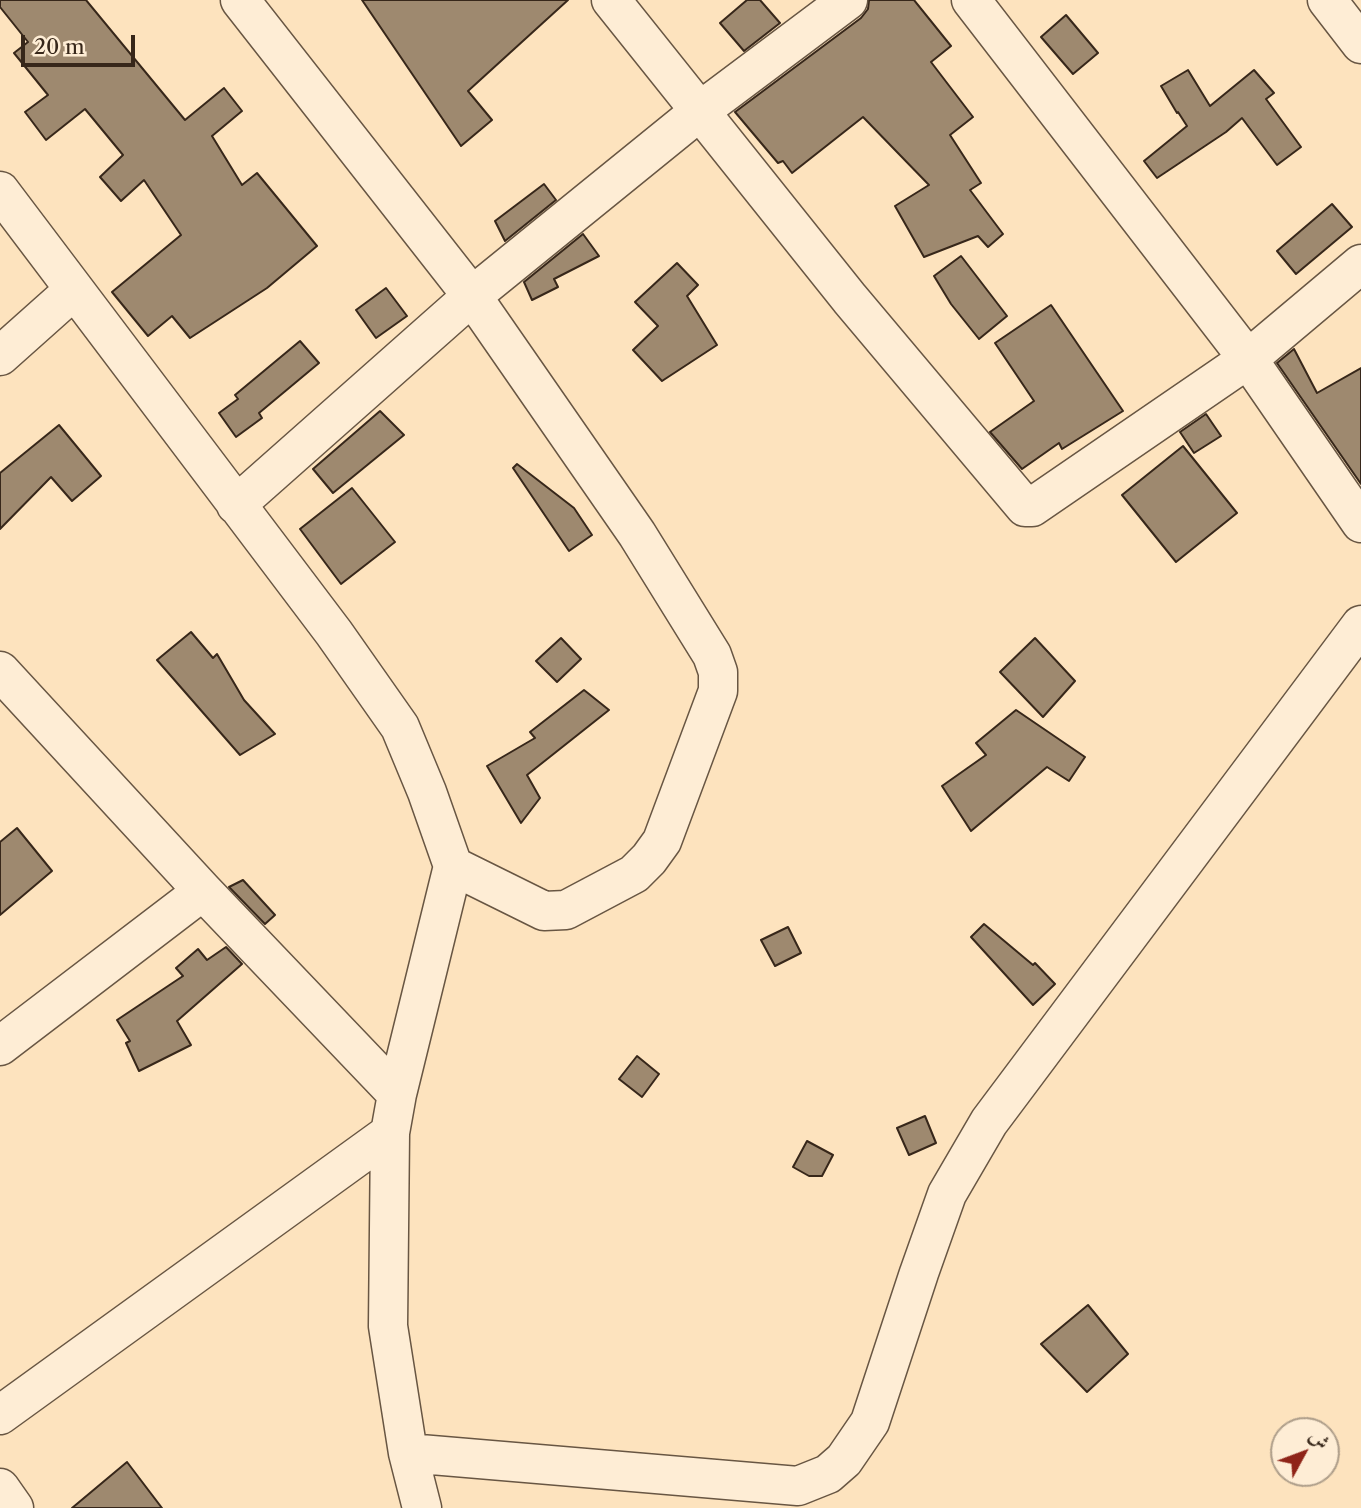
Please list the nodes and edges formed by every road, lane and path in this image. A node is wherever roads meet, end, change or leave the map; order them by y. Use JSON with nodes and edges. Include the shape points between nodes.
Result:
{"nodes":[{"id":1,"x":240,"y":0,"type":"edge"},
{"id":2,"x":611,"y":0,"type":"edge"},
{"id":3,"x":848,"y":0,"type":"edge"},
{"id":4,"x":971,"y":0,"type":"edge"},
{"id":5,"x":1327,"y":0,"type":"edge"},
{"id":6,"x":1361,"y":44,"type":"edge"},
{"id":7,"x":700,"y":111,"type":"junction"},
{"id":8,"x":0,"y":191,"type":"edge"},
{"id":9,"x":1361,"y":264,"type":"edge"},
{"id":10,"x":74,"y":290,"type":"junction"},
{"id":11,"x":472,"y":296,"type":"junction"},
{"id":12,"x":0,"y":356,"type":"edge"},
{"id":13,"x":1248,"y":359,"type":"junction"},
{"id":14,"x":236,"y":505,"type":"junction"},
{"id":15,"x":1361,"y":523,"type":"edge"},
{"id":16,"x":1361,"y":625,"type":"edge"},
{"id":17,"x":0,"y":671,"type":"edge"},
{"id":18,"x":453,"y":866,"type":"junction"},
{"id":19,"x":203,"y":891,"type":"junction"},
{"id":20,"x":0,"y":1046,"type":"edge"},
{"id":21,"x":397,"y":1094,"type":"junction"},
{"id":22,"x":390,"y":1133,"type":"junction"},
{"id":23,"x":0,"y":1415,"type":"edge"},
{"id":24,"x":408,"y":1453,"type":"junction"},
{"id":25,"x":0,"y":1488,"type":"edge"},
{"id":26,"x":14,"y":1508,"type":"edge"},
{"id":27,"x":422,"y":1508,"type":"edge"}],
"edges":[{"from":1,"to":11,"type":"street"},
{"from":2,"to":7,"type":"street"},
{"from":3,"to":7,"type":"street"},
{"from":4,"to":13,"type":"street"},
{"from":5,"to":6,"type":"street"},
{"from":7,"to":11,"type":"street"},
{"from":7,"to":13,"type":"street","via":[[1025,507],[1032,507]]},
{"from":8,"to":10,"type":"street"},
{"from":9,"to":13,"type":"street"},
{"from":10,"to":12,"type":"street"},
{"from":10,"to":14,"type":"street"},
{"from":11,"to":14,"type":"street"},
{"from":11,"to":18,"type":"street","via":[[637,534],[712,655],[718,691],[662,841],[634,874],[565,910],[544,911]]},
{"from":13,"to":15,"type":"street"},
{"from":14,"to":18,"type":"street","via":[[400,726]]},
{"from":16,"to":24,"type":"street","via":[[989,1122],[947,1194],[870,1422],[844,1460],[828,1474],[798,1486]]},
{"from":17,"to":19,"type":"street"},
{"from":18,"to":21,"type":"street"},
{"from":19,"to":20,"type":"street"},
{"from":19,"to":21,"type":"street"},
{"from":21,"to":22,"type":"street"},
{"from":22,"to":23,"type":"street"},
{"from":22,"to":24,"type":"street","via":[[388,1326]]},
{"from":24,"to":27,"type":"street"},
{"from":25,"to":26,"type":"street"}]}
